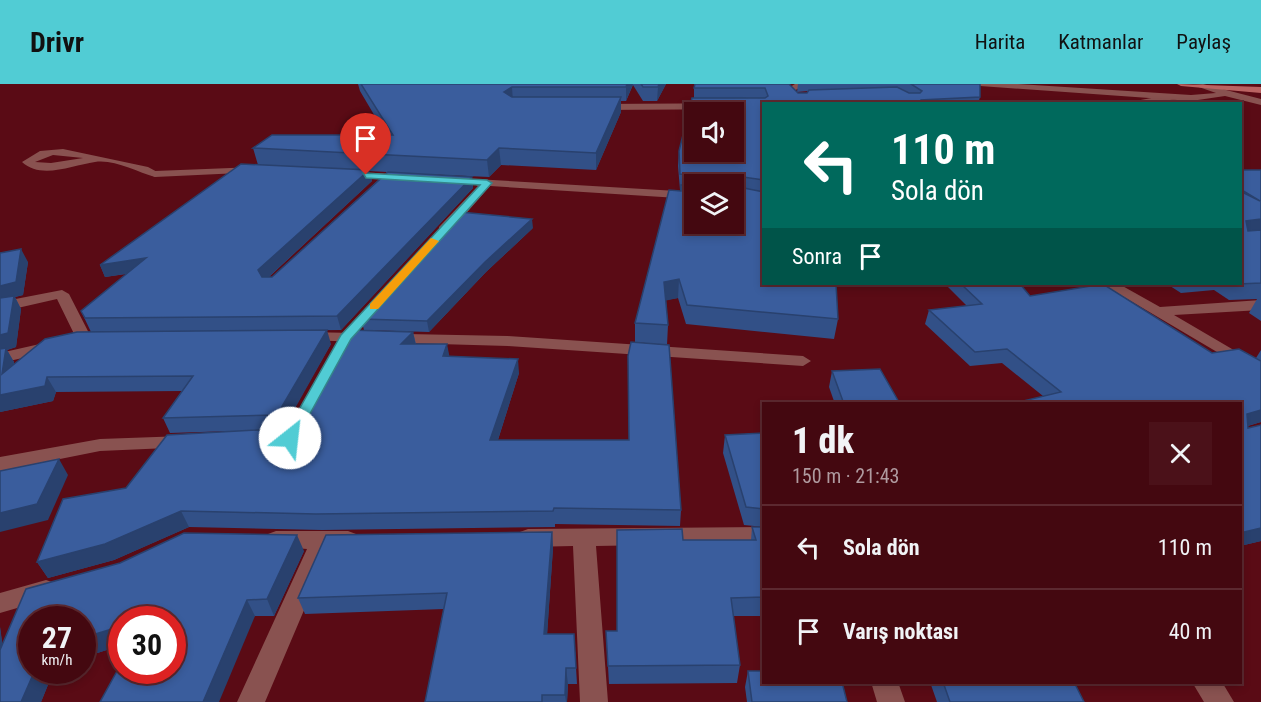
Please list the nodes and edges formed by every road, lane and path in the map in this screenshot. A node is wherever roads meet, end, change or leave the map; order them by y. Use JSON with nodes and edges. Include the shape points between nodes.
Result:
{"nodes":[{"id":1,"x":802,"y":84,"type":"edge"},
{"id":2,"x":980,"y":84,"type":"edge"},
{"id":3,"x":1181,"y":84,"type":"edge"},
{"id":4,"x":1197,"y":85,"type":"edge"},
{"id":5,"x":1261,"y":90,"type":"edge"},
{"id":6,"x":1225,"y":93,"type":"junction"},
{"id":7,"x":1173,"y":97,"type":"junction"},
{"id":8,"x":801,"y":100,"type":"edge"},
{"id":9,"x":1137,"y":102,"type":"edge"},
{"id":10,"x":1261,"y":102,"type":"edge"},
{"id":11,"x":762,"y":106,"type":"edge"},
{"id":12,"x":585,"y":107,"type":"edge"},
{"id":13,"x":97,"y":158,"type":"junction"},
{"id":14,"x":269,"y":170,"type":"edge"},
{"id":15,"x":333,"y":173,"type":"edge"},
{"id":16,"x":387,"y":176,"type":"junction"},
{"id":17,"x":422,"y":179,"type":"edge"},
{"id":18,"x":466,"y":182,"type":"edge"},
{"id":19,"x":487,"y":183,"type":"junction"},
{"id":20,"x":371,"y":192,"type":"edge"},
{"id":21,"x":684,"y":195,"type":"edge"},
{"id":22,"x":432,"y":243,"type":"edge"},
{"id":23,"x":1111,"y":285,"type":"edge"},
{"id":24,"x":1261,"y":305,"type":"edge"},
{"id":25,"x":0,"y":307,"type":"edge"},
{"id":26,"x":1157,"y":312,"type":"junction"},
{"id":27,"x":362,"y":320,"type":"edge"},
{"id":28,"x":346,"y":337,"type":"junction"},
{"id":29,"x":286,"y":338,"type":"edge"},
{"id":30,"x":0,"y":357,"type":"edge"},
{"id":31,"x":335,"y":357,"type":"edge"},
{"id":32,"x":803,"y":361,"type":"dead end"},
{"id":33,"x":1261,"y":373,"type":"edge"},
{"id":34,"x":207,"y":441,"type":"edge"},
{"id":35,"x":0,"y":464,"type":"edge"},
{"id":36,"x":762,"y":535,"type":"edge"},
{"id":37,"x":500,"y":538,"type":"edge"},
{"id":38,"x":584,"y":538,"type":"junction"},
{"id":39,"x":255,"y":539,"type":"edge"},
{"id":40,"x":369,"y":540,"type":"edge"},
{"id":41,"x":322,"y":541,"type":"junction"},
{"id":42,"x":66,"y":585,"type":"edge"},
{"id":43,"x":0,"y":603,"type":"edge"},
{"id":44,"x":885,"y":684,"type":"edge"},
{"id":45,"x":1206,"y":684,"type":"edge"},
{"id":46,"x":251,"y":702,"type":"edge"},
{"id":47,"x":594,"y":702,"type":"edge"},
{"id":48,"x":891,"y":702,"type":"edge"},
{"id":49,"x":1220,"y":702,"type":"edge"}],
"edges":[{"from":1,"to":8,"type":"street","via":[[789,90]]},
{"from":2,"to":7,"type":"street"},
{"from":3,"to":4,"type":"main road"},
{"from":4,"to":5,"type":"main road"},
{"from":4,"to":6,"type":"street"},
{"from":6,"to":7,"type":"street"},
{"from":6,"to":10,"type":"street"},
{"from":7,"to":9,"type":"street"},
{"from":11,"to":12,"type":"street"},
{"from":13,"to":13,"type":"street","via":[[51,152],[38,154],[27,162],[64,165]]},
{"from":13,"to":14,"type":"street","via":[[155,174]]},
{"from":15,"to":16,"type":"street"},
{"from":16,"to":17,"type":"street"},
{"from":16,"to":20,"type":"street"},
{"from":18,"to":19,"type":"street"},
{"from":19,"to":21,"type":"street"},
{"from":19,"to":22,"type":"street"},
{"from":23,"to":26,"type":"street"},
{"from":24,"to":26,"type":"street"},
{"from":25,"to":30,"type":"street","via":[[62,294],[90,339]]},
{"from":26,"to":33,"type":"street"},
{"from":27,"to":28,"type":"street"},
{"from":28,"to":29,"type":"street"},
{"from":28,"to":31,"type":"street"},
{"from":28,"to":32,"type":"street","via":[[508,341]]},
{"from":34,"to":35,"type":"street","via":[[100,445]]},
{"from":36,"to":38,"type":"street"},
{"from":37,"to":38,"type":"street"},
{"from":38,"to":47,"type":"street"},
{"from":39,"to":41,"type":"street"},
{"from":40,"to":41,"type":"street"},
{"from":41,"to":46,"type":"street"},
{"from":42,"to":43,"type":"street"},
{"from":44,"to":48,"type":"street"},
{"from":45,"to":49,"type":"street"}]}
